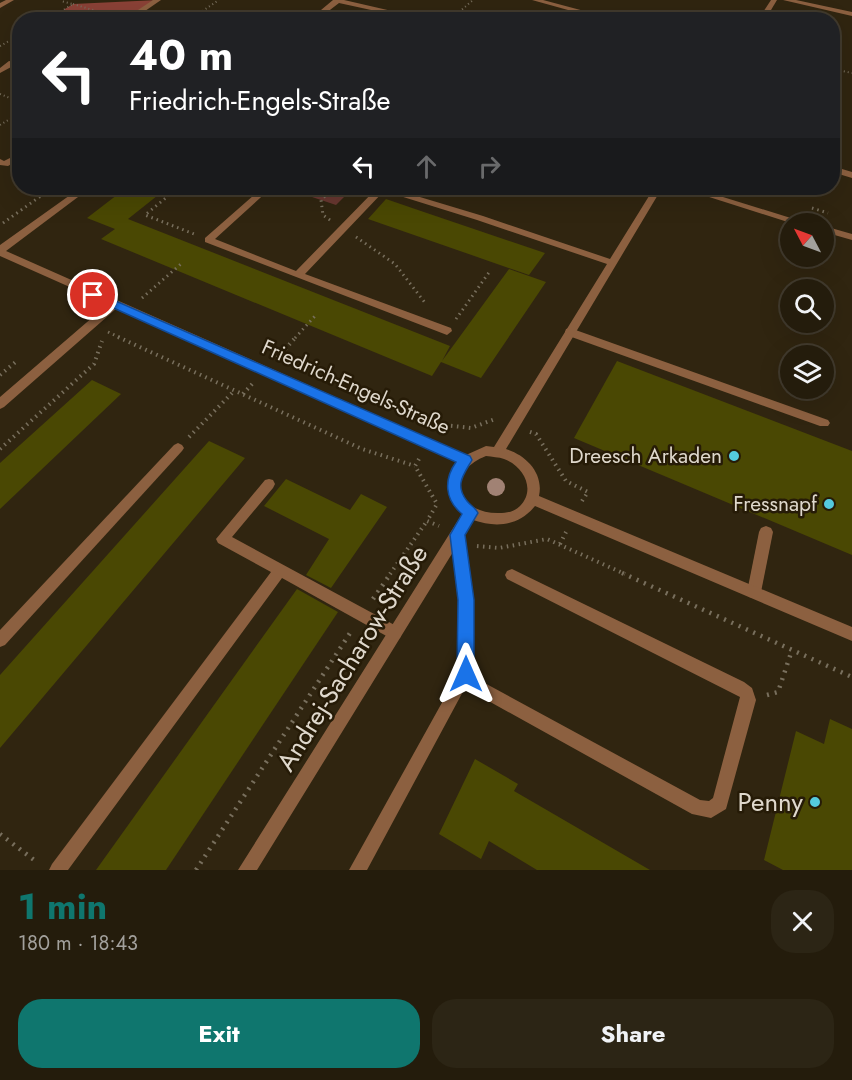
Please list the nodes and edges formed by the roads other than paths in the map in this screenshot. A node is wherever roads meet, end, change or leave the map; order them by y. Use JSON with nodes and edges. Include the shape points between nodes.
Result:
{"nodes":[{"id":1,"x":11,"y":0,"type":"edge"},
{"id":2,"x":158,"y":0,"type":"edge"},
{"id":3,"x":338,"y":0,"type":"edge"},
{"id":4,"x":535,"y":0,"type":"edge"},
{"id":5,"x":786,"y":0,"type":"edge"},
{"id":6,"x":0,"y":6,"type":"edge"},
{"id":7,"x":139,"y":12,"type":"edge"},
{"id":8,"x":322,"y":12,"type":"edge"},
{"id":9,"x":398,"y":12,"type":"edge"},
{"id":10,"x":583,"y":12,"type":"edge"},
{"id":11,"x":852,"y":14,"type":"edge"},
{"id":12,"x":76,"y":195,"type":"edge"},
{"id":13,"x":259,"y":195,"type":"edge"},
{"id":14,"x":376,"y":195,"type":"edge"},
{"id":15,"x":404,"y":195,"type":"edge"},
{"id":16,"x":417,"y":195,"type":"edge"},
{"id":17,"x":653,"y":195,"type":"edge"},
{"id":18,"x":709,"y":195,"type":"edge"},
{"id":19,"x":414,"y":198,"type":"junction"},
{"id":20,"x":780,"y":216,"type":"edge"},
{"id":21,"x":834,"y":232,"type":"edge"},
{"id":22,"x":852,"y":237,"type":"edge"},
{"id":23,"x":0,"y":251,"type":"edge"},
{"id":24,"x":610,"y":262,"type":"junction"},
{"id":25,"x":298,"y":275,"type":"junction"},
{"id":26,"x":115,"y":304,"type":"junction"},
{"id":27,"x":447,"y":331,"type":"road end"},
{"id":28,"x":570,"y":332,"type":"junction"},
{"id":29,"x":0,"y":404,"type":"edge"},
{"id":30,"x":824,"y":423,"type":"dead end"},
{"id":31,"x":178,"y":448,"type":"road end"},
{"id":32,"x":498,"y":452,"type":"junction"},
{"id":33,"x":465,"y":460,"type":"junction"},
{"id":34,"x":268,"y":483,"type":"dead end"},
{"id":35,"x":533,"y":499,"type":"junction"},
{"id":36,"x":470,"y":513,"type":"junction"},
{"id":37,"x":766,"y":532,"type":"dead end"},
{"id":38,"x":457,"y":535,"type":"junction"},
{"id":39,"x":280,"y":570,"type":"junction"},
{"id":40,"x":512,"y":575,"type":"dead end"},
{"id":41,"x":754,"y":592,"type":"junction"},
{"id":42,"x":395,"y":633,"type":"junction"},
{"id":43,"x":852,"y":634,"type":"edge"},
{"id":44,"x":0,"y":640,"type":"edge"},
{"id":45,"x":463,"y":679,"type":"junction"},
{"id":46,"x":58,"y":870,"type":"edge"},
{"id":47,"x":247,"y":870,"type":"edge"},
{"id":48,"x":358,"y":870,"type":"edge"}],
"edges":[{"from":1,"to":6,"type":"street"},
{"from":2,"to":7,"type":"street"},
{"from":3,"to":8,"type":"street"},
{"from":3,"to":9,"type":"street"},
{"from":4,"to":10,"type":"street"},
{"from":5,"to":11,"type":"street"},
{"from":12,"to":23,"type":"street"},
{"from":13,"to":25,"type":"street","via":[[208,240]]},
{"from":14,"to":25,"type":"street"},
{"from":15,"to":19,"type":"street"},
{"from":16,"to":19,"type":"street"},
{"from":17,"to":24,"type":"street"},
{"from":18,"to":20,"type":"street"},
{"from":19,"to":24,"type":"street"},
{"from":21,"to":22,"type":"street"},
{"from":23,"to":26,"type":"street","name":"Friedrich-Engels-Straße"},
{"from":24,"to":28,"type":"street"},
{"from":25,"to":27,"type":"street"},
{"from":26,"to":29,"type":"street"},
{"from":26,"to":33,"type":"street","name":"Friedrich-Engels-Straße"},
{"from":28,"to":30,"type":"street"},
{"from":28,"to":32,"type":"street"},
{"from":31,"to":44,"type":"street"},
{"from":32,"to":33,"type":"street","name":"Friedrich-Engels-Straße","via":[[486,451]]},
{"from":32,"to":35,"type":"street","via":[[510,454],[528,468],[534,478]]},
{"from":33,"to":36,"type":"street","name":"Friedrich-Engels-Straße","via":[[454,476],[453,486],[461,505]]},
{"from":34,"to":39,"type":"street","via":[[223,539]]},
{"from":35,"to":36,"type":"street","via":[[527,508],[507,519],[488,519]]},
{"from":35,"to":41,"type":"street"},
{"from":36,"to":38,"type":"street"},
{"from":37,"to":41,"type":"street"},
{"from":38,"to":42,"type":"street","name":"Andrej-Sacharow-Straße"},
{"from":38,"to":45,"type":"street","name":"Andrej-Sacharow-Straße","via":[[466,600]]},
{"from":39,"to":42,"type":"street"},
{"from":39,"to":46,"type":"street"},
{"from":40,"to":45,"type":"street","via":[[747,693],[720,803],[711,810],[698,808]]},
{"from":41,"to":43,"type":"street"},
{"from":42,"to":47,"type":"street","name":"Andrej-Sacharow-Straße"},
{"from":45,"to":48,"type":"street","name":"Andrej-Sacharow-Straße"}]}
